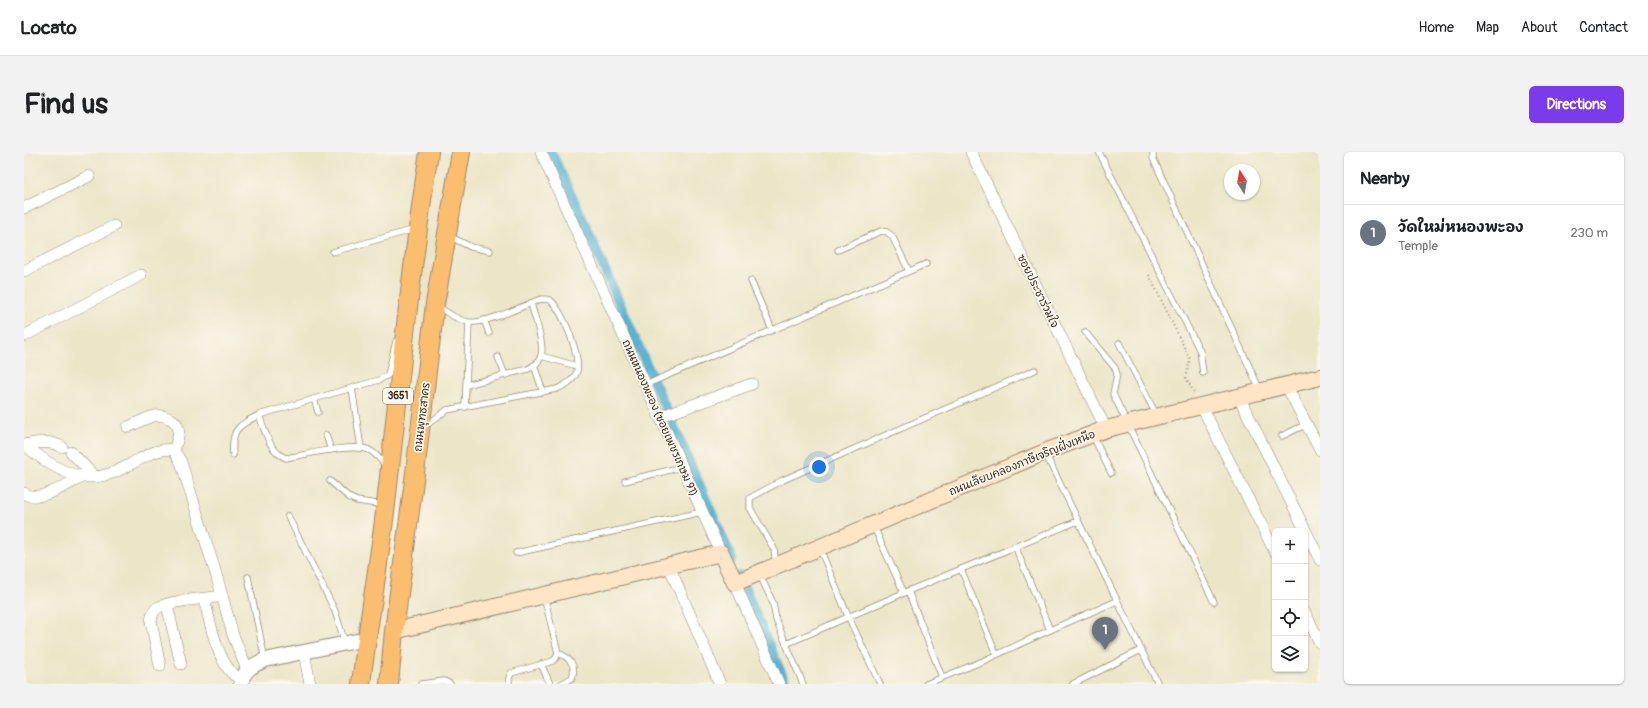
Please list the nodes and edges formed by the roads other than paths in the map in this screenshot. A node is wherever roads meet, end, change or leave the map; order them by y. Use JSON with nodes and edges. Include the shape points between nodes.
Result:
{"nodes":[{"id":1,"x":429,"y":152,"type":"edge"},
{"id":2,"x":461,"y":152,"type":"edge"},
{"id":3,"x":541,"y":152,"type":"edge"},
{"id":4,"x":971,"y":152,"type":"edge"},
{"id":5,"x":1099,"y":152,"type":"edge"},
{"id":6,"x":1153,"y":152,"type":"edge"},
{"id":7,"x":89,"y":176,"type":"dead end"},
{"id":8,"x":24,"y":208,"type":"edge"},
{"id":9,"x":114,"y":226,"type":"dead end"},
{"id":10,"x":417,"y":228,"type":"junction"},
{"id":11,"x":447,"y":235,"type":"junction"},
{"id":12,"x":838,"y":250,"type":"dead end"},
{"id":13,"x":490,"y":251,"type":"dead end"},
{"id":14,"x":333,"y":252,"type":"dead end"},
{"id":15,"x":926,"y":264,"type":"dead end"},
{"id":16,"x":24,"y":271,"type":"edge"},
{"id":17,"x":413,"y":271,"type":"junction"},
{"id":18,"x":909,"y":271,"type":"junction"},
{"id":19,"x":141,"y":275,"type":"dead end"},
{"id":20,"x":751,"y":281,"type":"dead end"},
{"id":21,"x":531,"y":303,"type":"junction"},
{"id":22,"x":435,"y":304,"type":"junction"},
{"id":23,"x":484,"y":320,"type":"junction"},
{"id":24,"x":469,"y":322,"type":"junction"},
{"id":25,"x":398,"y":330,"type":"dead end"},
{"id":26,"x":772,"y":330,"type":"junction"},
{"id":27,"x":1085,"y":332,"type":"dead end"},
{"id":28,"x":489,"y":333,"type":"dead end"},
{"id":29,"x":24,"y":336,"type":"edge"},
{"id":30,"x":396,"y":338,"type":"dead end"},
{"id":31,"x":1119,"y":343,"type":"dead end"},
{"id":32,"x":541,"y":356,"type":"junction"},
{"id":33,"x":498,"y":357,"type":"dead end"},
{"id":34,"x":534,"y":365,"type":"junction"},
{"id":35,"x":577,"y":366,"type":"junction"},
{"id":36,"x":1035,"y":370,"type":"dead end"},
{"id":37,"x":1203,"y":373,"type":"dead end"},
{"id":38,"x":505,"y":375,"type":"junction"},
{"id":39,"x":1320,"y":377,"type":"edge"},
{"id":40,"x":752,"y":384,"type":"dead end"},
{"id":41,"x":466,"y":385,"type":"junction"},
{"id":42,"x":645,"y":385,"type":"junction"},
{"id":43,"x":1286,"y":385,"type":"junction"},
{"id":44,"x":352,"y":388,"type":"junction"},
{"id":45,"x":543,"y":392,"type":"junction"},
{"id":46,"x":1261,"y":392,"type":"junction"},
{"id":47,"x":1239,"y":397,"type":"junction"},
{"id":48,"x":314,"y":399,"type":"junction"},
{"id":49,"x":1209,"y":403,"type":"junction"},
{"id":50,"x":465,"y":407,"type":"junction"},
{"id":51,"x":318,"y":412,"type":"dead end"},
{"id":52,"x":259,"y":415,"type":"junction"},
{"id":53,"x":1158,"y":416,"type":"junction"},
{"id":54,"x":659,"y":417,"type":"junction"},
{"id":55,"x":1128,"y":423,"type":"junction"},
{"id":56,"x":1307,"y":424,"type":"junction"},
{"id":57,"x":128,"y":427,"type":"dead end"},
{"id":58,"x":420,"y":429,"type":"junction"},
{"id":59,"x":1099,"y":431,"type":"junction"},
{"id":60,"x":326,"y":435,"type":"dead end"},
{"id":61,"x":1282,"y":436,"type":"dead end"},
{"id":62,"x":24,"y":444,"type":"edge"},
{"id":63,"x":361,"y":448,"type":"junction"},
{"id":64,"x":174,"y":450,"type":"junction"},
{"id":65,"x":331,"y":450,"type":"junction"},
{"id":66,"x":1320,"y":450,"type":"edge"},
{"id":67,"x":1045,"y":452,"type":"junction"},
{"id":68,"x":233,"y":455,"type":"dead end"},
{"id":69,"x":682,"y":467,"type":"junction"},
{"id":70,"x":390,"y":470,"type":"junction"},
{"id":71,"x":1112,"y":473,"type":"dead end"},
{"id":72,"x":82,"y":477,"type":"junction"},
{"id":73,"x":95,"y":477,"type":"junction"},
{"id":74,"x":330,"y":481,"type":"dead end"},
{"id":75,"x":625,"y":481,"type":"dead end"},
{"id":76,"x":24,"y":493,"type":"edge"},
{"id":77,"x":386,"y":506,"type":"junction"},
{"id":78,"x":702,"y":512,"type":"junction"},
{"id":79,"x":288,"y":516,"type":"dead end"},
{"id":80,"x":1078,"y":522,"type":"junction"},
{"id":81,"x":873,"y":524,"type":"junction"},
{"id":82,"x":1272,"y":545,"type":"edge"},
{"id":83,"x":1015,"y":546,"type":"junction"},
{"id":84,"x":819,"y":547,"type":"junction"},
{"id":85,"x":516,"y":553,"type":"dead end"},
{"id":86,"x":721,"y":553,"type":"junction"},
{"id":87,"x":1320,"y":560,"type":"edge"},
{"id":88,"x":776,"y":565,"type":"junction"},
{"id":89,"x":669,"y":566,"type":"junction"},
{"id":90,"x":961,"y":569,"type":"junction"},
{"id":91,"x":759,"y":572,"type":"junction"},
{"id":92,"x":248,"y":577,"type":"dead end"},
{"id":93,"x":735,"y":583,"type":"junction"},
{"id":94,"x":906,"y":592,"type":"junction"},
{"id":95,"x":222,"y":596,"type":"junction"},
{"id":96,"x":544,"y":596,"type":"junction"},
{"id":97,"x":204,"y":599,"type":"junction"},
{"id":98,"x":1117,"y":601,"type":"junction"},
{"id":99,"x":1214,"y":602,"type":"dead end"},
{"id":100,"x":167,"y":605,"type":"junction"},
{"id":101,"x":848,"y":616,"type":"junction"},
{"id":102,"x":1308,"y":619,"type":"edge"},
{"id":103,"x":1050,"y":630,"type":"junction"},
{"id":104,"x":394,"y":631,"type":"junction"},
{"id":105,"x":366,"y":639,"type":"junction"},
{"id":106,"x":1320,"y":643,"type":"edge"},
{"id":107,"x":346,"y":644,"type":"junction"},
{"id":108,"x":786,"y":644,"type":"junction"},
{"id":109,"x":1141,"y":650,"type":"junction"},
{"id":110,"x":304,"y":652,"type":"junction"},
{"id":111,"x":558,"y":653,"type":"junction"},
{"id":112,"x":996,"y":654,"type":"junction"},
{"id":113,"x":265,"y":660,"type":"junction"},
{"id":114,"x":180,"y":664,"type":"dead end"},
{"id":115,"x":541,"y":664,"type":"junction"},
{"id":116,"x":160,"y":666,"type":"dead end"},
{"id":117,"x":942,"y":677,"type":"junction"},
{"id":118,"x":243,"y":678,"type":"edge"},
{"id":119,"x":310,"y":684,"type":"edge"},
{"id":120,"x":361,"y":684,"type":"edge"},
{"id":121,"x":389,"y":684,"type":"edge"},
{"id":122,"x":421,"y":684,"type":"edge"},
{"id":123,"x":450,"y":684,"type":"edge"},
{"id":124,"x":509,"y":684,"type":"edge"},
{"id":125,"x":550,"y":684,"type":"edge"},
{"id":126,"x":561,"y":684,"type":"edge"},
{"id":127,"x":720,"y":684,"type":"edge"},
{"id":128,"x":780,"y":684,"type":"edge"},
{"id":129,"x":804,"y":684,"type":"edge"},
{"id":130,"x":880,"y":684,"type":"edge"},
{"id":131,"x":926,"y":684,"type":"edge"},
{"id":132,"x":1073,"y":684,"type":"edge"},
{"id":133,"x":1158,"y":684,"type":"edge"}],
"edges":[{"from":1,"to":10,"type":"main road","number":"3651"},
{"from":2,"to":11,"type":"main road","name":"ถนนพุทธสาคร","number":"3651"},
{"from":3,"to":42,"type":"street","name":"ถนนหนองพะอง (ซอยเพชรเกษม 91)"},
{"from":4,"to":59,"type":"street","name":"ซอยประชาร่วมใจ"},
{"from":5,"to":37,"type":"lane","via":[[1200,351]]},
{"from":6,"to":46,"type":"lane","via":[[1153,158],[1175,207]]},
{"from":7,"to":8,"type":"street"},
{"from":9,"to":16,"type":"street"},
{"from":10,"to":14,"type":"lane"},
{"from":10,"to":17,"type":"main road","number":"3651"},
{"from":11,"to":13,"type":"lane","via":[[470,248]]},
{"from":11,"to":22,"type":"main road","name":"ถนนพุทธสาคร","number":"3651"},
{"from":12,"to":18,"type":"lane","via":[[881,232],[887,232],[892,236]]},
{"from":15,"to":18,"type":"lane"},
{"from":17,"to":25,"type":"lane"},
{"from":17,"to":70,"type":"main road","number":"3651"},
{"from":18,"to":26,"type":"lane"},
{"from":19,"to":29,"type":"street"},
{"from":20,"to":26,"type":"lane"},
{"from":21,"to":23,"type":"lane"},
{"from":21,"to":32,"type":"lane","via":[[542,346]]},
{"from":21,"to":35,"type":"lane","via":[[549,299],[556,306],[572,338]]},
{"from":22,"to":24,"type":"lane","via":[[456,318]]},
{"from":22,"to":58,"type":"main road","name":"ถนนพุทธสาคร","number":"3651"},
{"from":23,"to":24,"type":"lane"},
{"from":23,"to":28,"type":"lane"},
{"from":24,"to":41,"type":"lane"},
{"from":26,"to":42,"type":"lane"},
{"from":27,"to":55,"type":"lane","via":[[1115,368],[1117,374],[1113,394]]},
{"from":30,"to":44,"type":"lane","via":[[388,375]]},
{"from":31,"to":53,"type":"lane"},
{"from":32,"to":34,"type":"lane"},
{"from":32,"to":35,"type":"lane"},
{"from":33,"to":38,"type":"lane"},
{"from":34,"to":38,"type":"lane"},
{"from":34,"to":45,"type":"lane"},
{"from":35,"to":45,"type":"lane","via":[[577,372],[570,382],[557,389]]},
{"from":36,"to":88,"type":"lane","via":[[783,480],[750,498],[750,508],[774,549]]},
{"from":38,"to":41,"type":"lane"},
{"from":39,"to":43,"type":"main road","name":"ถนนเลียบคลองภาษีเจริญฝั่งเหนือ"},
{"from":40,"to":54,"type":"street"},
{"from":41,"to":50,"type":"lane"},
{"from":42,"to":54,"type":"street","name":"ถนนหนองพะอง (ซอยเพชรเกษม 91)"},
{"from":43,"to":46,"type":"main road","name":"ถนนเลียบคลองภาษีเจริญฝั่งเหนือ"},
{"from":43,"to":56,"type":"street"},
{"from":44,"to":48,"type":"lane"},
{"from":44,"to":63,"type":"lane"},
{"from":45,"to":50,"type":"lane"},
{"from":46,"to":47,"type":"main road","name":"ถนนเลียบคลองภาษีเจริญฝั่งเหนือ"},
{"from":47,"to":49,"type":"main road","name":"ถนนเลียบคลองภาษีเจริญฝั่งเหนือ"},
{"from":47,"to":87,"type":"street"},
{"from":48,"to":51,"type":"lane"},
{"from":48,"to":52,"type":"lane"},
{"from":49,"to":53,"type":"main road","name":"ถนนเลียบคลองภาษีเจริญฝั่งเหนือ"},
{"from":49,"to":82,"type":"street"},
{"from":50,"to":58,"type":"lane","via":[[447,410]]},
{"from":52,"to":65,"type":"lane","via":[[278,455],[286,458]]},
{"from":52,"to":68,"type":"lane","via":[[242,423],[236,431],[232,438]]},
{"from":53,"to":55,"type":"main road","name":"ถนนเลียบคลองภาษีเจริญฝั่งเหนือ"},
{"from":54,"to":69,"type":"street","name":"ถนนหนองพะอง (ซอยเพชรเกษม 91)"},
{"from":55,"to":59,"type":"main road","name":"ถนนเลียบคลองภาษีเจริญฝั่งเหนือ"},
{"from":55,"to":99,"type":"lane"},
{"from":56,"to":61,"type":"lane"},
{"from":56,"to":66,"type":"street"},
{"from":57,"to":64,"type":"street","via":[[155,416],[165,416],[175,421],[178,426],[180,434]]},
{"from":58,"to":104,"type":"main road","name":"ถนนพุทธสาคร","number":"3651"},
{"from":59,"to":67,"type":"main road","name":"ถนนเลียบคลองภาษีเจริญฝั่งเหนือ"},
{"from":59,"to":71,"type":"lane"},
{"from":60,"to":65,"type":"lane"},
{"from":62,"to":72,"type":"street","via":[[56,467]]},
{"from":62,"to":73,"type":"street","via":[[38,441],[58,444],[67,449]]},
{"from":63,"to":65,"type":"lane"},
{"from":63,"to":70,"type":"lane","via":[[375,454]]},
{"from":64,"to":73,"type":"street","via":[[158,450],[109,475]]},
{"from":64,"to":95,"type":"street","via":[[181,462]]},
{"from":67,"to":80,"type":"lane"},
{"from":67,"to":81,"type":"main road","name":"ถนนเลียบคลองภาษีเจริญฝั่งเหนือ"},
{"from":69,"to":75,"type":"lane"},
{"from":69,"to":78,"type":"street","name":"ถนนหนองพะอง (ซอยเพชรเกษม 91)"},
{"from":70,"to":77,"type":"main road","number":"3651"},
{"from":72,"to":73,"type":"street"},
{"from":72,"to":76,"type":"street","via":[[40,497]]},
{"from":74,"to":77,"type":"lane","via":[[350,498]]},
{"from":77,"to":105,"type":"main road","number":"3651"},
{"from":78,"to":85,"type":"lane"},
{"from":78,"to":86,"type":"street","name":"ถนนหนองพะอง (ซอยเพชรเกษม 91)"},
{"from":79,"to":107,"type":"lane","via":[[335,611]]},
{"from":80,"to":83,"type":"lane"},
{"from":80,"to":98,"type":"lane"},
{"from":81,"to":84,"type":"main road","name":"ถนนเลียบคลองภาษีเจริญฝั่งเหนือ"},
{"from":81,"to":94,"type":"lane"},
{"from":83,"to":90,"type":"lane"},
{"from":83,"to":103,"type":"lane"},
{"from":84,"to":88,"type":"main road","name":"ถนนเลียบคลองภาษีเจริญฝั่งเหนือ"},
{"from":84,"to":101,"type":"lane"},
{"from":86,"to":89,"type":"main road"},
{"from":86,"to":93,"type":"main road","name":"ถนนหนองพะอง (ซอยเพชรเกษม 91)"},
{"from":88,"to":91,"type":"main road","name":"ถนนเลียบคลองภาษีเจริญฝั่งเหนือ"},
{"from":89,"to":96,"type":"main road"},
{"from":89,"to":127,"type":"street"},
{"from":90,"to":94,"type":"lane"},
{"from":90,"to":112,"type":"lane"},
{"from":91,"to":93,"type":"main road","name":"ถนนเลียบคลองภาษีเจริญฝั่งเหนือ"},
{"from":91,"to":108,"type":"lane","via":[[773,603],[776,620]]},
{"from":92,"to":113,"type":"lane"},
{"from":93,"to":128,"type":"street","name":"ถนนหนองพะอง (ซอยเพชรเกษม 91)"},
{"from":94,"to":101,"type":"lane"},
{"from":94,"to":117,"type":"lane"},
{"from":95,"to":97,"type":"street"},
{"from":95,"to":118,"type":"street"},
{"from":96,"to":104,"type":"main road"},
{"from":96,"to":111,"type":"lane"},
{"from":97,"to":100,"type":"street"},
{"from":97,"to":118,"type":"street","via":[[214,639],[225,664],[232,673]]},
{"from":98,"to":103,"type":"lane"},
{"from":98,"to":109,"type":"lane"},
{"from":100,"to":114,"type":"street"},
{"from":100,"to":116,"type":"street","via":[[158,608],[152,614],[151,621]]},
{"from":101,"to":108,"type":"lane"},
{"from":101,"to":130,"type":"lane"},
{"from":102,"to":106,"type":"street"},
{"from":103,"to":112,"type":"lane"},
{"from":104,"to":121,"type":"main road","name":"ถนนพุทธสาคร","number":"3651"},
{"from":105,"to":107,"type":"street"},
{"from":105,"to":120,"type":"main road","number":"3651"},
{"from":107,"to":110,"type":"street"},
{"from":108,"to":129,"type":"lane"},
{"from":109,"to":132,"type":"lane"},
{"from":109,"to":133,"type":"lane"},
{"from":110,"to":113,"type":"street"},
{"from":110,"to":119,"type":"street"},
{"from":111,"to":115,"type":"lane","via":[[553,661]]},
{"from":111,"to":126,"type":"lane","via":[[570,660],[574,670],[572,678]]},
{"from":112,"to":117,"type":"lane"},
{"from":113,"to":118,"type":"street","via":[[254,664]]},
{"from":115,"to":124,"type":"lane","via":[[511,673]]},
{"from":115,"to":125,"type":"lane"},
{"from":117,"to":131,"type":"lane"},
{"from":122,"to":123,"type":"lane","via":[[444,681]]}]}
